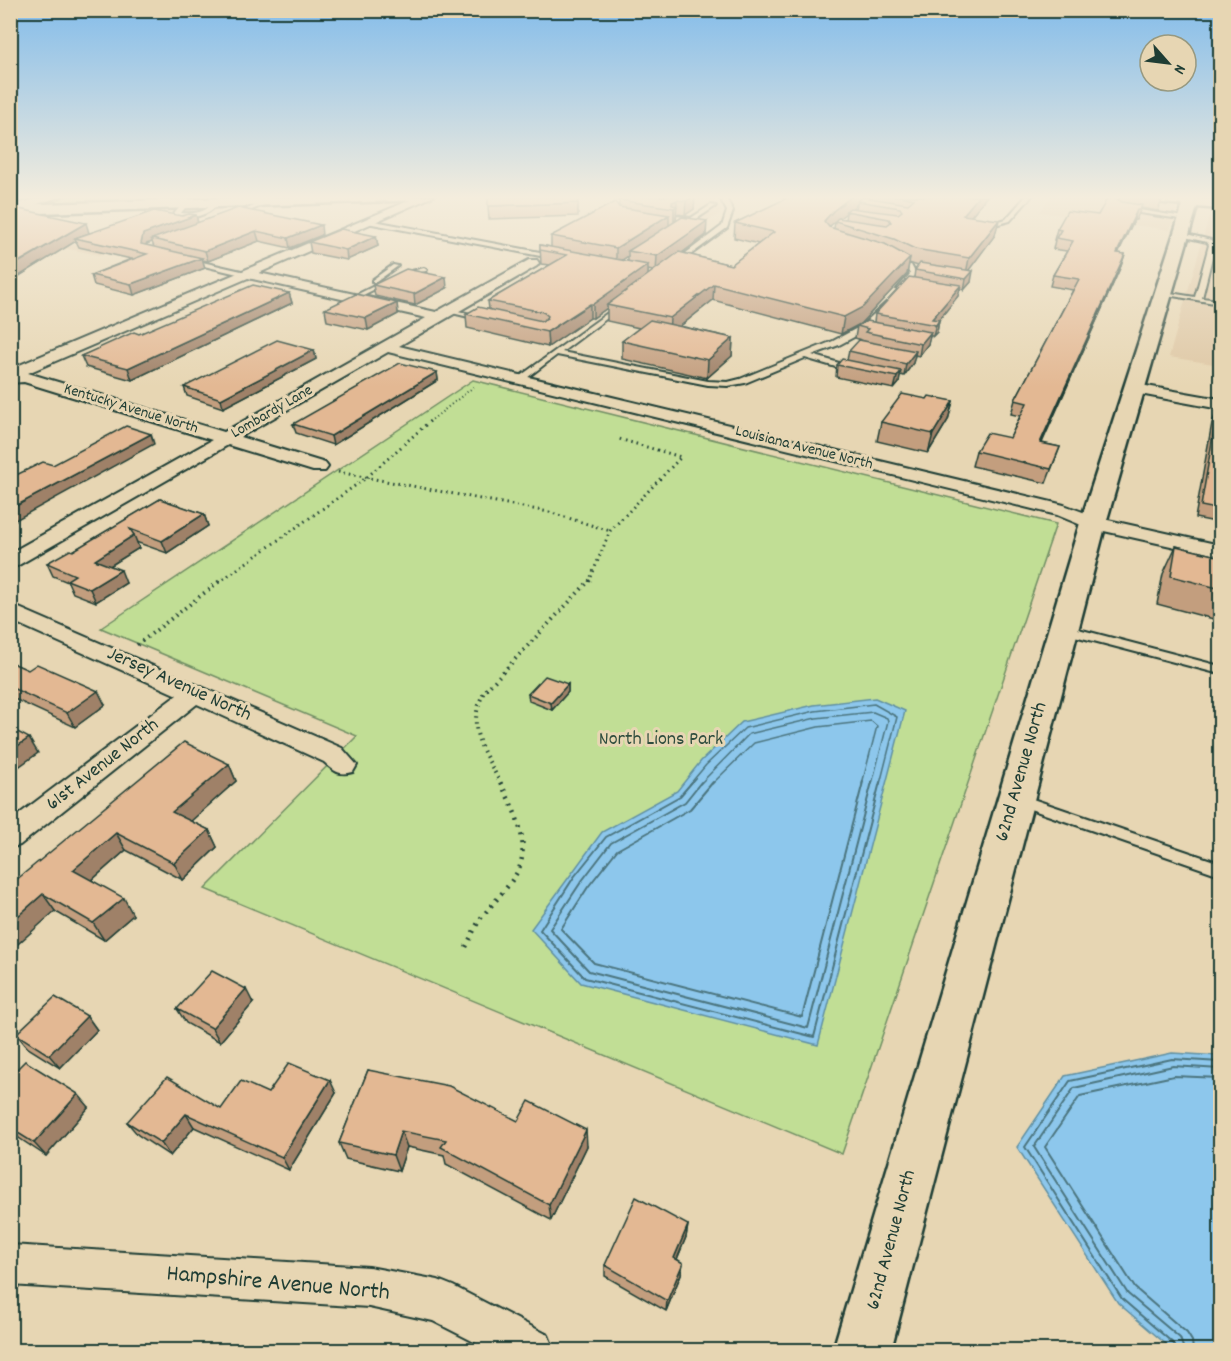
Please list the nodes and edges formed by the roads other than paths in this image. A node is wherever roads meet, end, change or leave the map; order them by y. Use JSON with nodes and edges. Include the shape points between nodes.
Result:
{"nodes":[{"id":1,"x":181,"y":260,"type":"edge"},
{"id":2,"x":280,"y":260,"type":"edge"},
{"id":3,"x":681,"y":260,"type":"edge"},
{"id":4,"x":894,"y":260,"type":"edge"},
{"id":5,"x":1183,"y":260,"type":"edge"},
{"id":6,"x":533,"y":263,"type":"dead end"},
{"id":7,"x":395,"y":266,"type":"dead end"},
{"id":8,"x":424,"y":270,"type":"edge"},
{"id":9,"x":666,"y":270,"type":"edge"},
{"id":10,"x":246,"y":274,"type":"junction"},
{"id":11,"x":905,"y":283,"type":"junction"},
{"id":12,"x":917,"y":285,"type":"edge"},
{"id":13,"x":1181,"y":296,"type":"junction"},
{"id":14,"x":348,"y":297,"type":"junction"},
{"id":15,"x":629,"y":300,"type":"edge"},
{"id":16,"x":1221,"y":302,"type":"edge"},
{"id":17,"x":444,"y":314,"type":"junction"},
{"id":18,"x":484,"y":318,"type":"edge"},
{"id":19,"x":864,"y":328,"type":"junction"},
{"id":20,"x":875,"y":330,"type":"edge"},
{"id":21,"x":836,"y":343,"type":"junction"},
{"id":22,"x":847,"y":346,"type":"dead end"},
{"id":23,"x":386,"y":347,"type":"junction"},
{"id":24,"x":555,"y":353,"type":"junction"},
{"id":25,"x":806,"y":356,"type":"junction"},
{"id":26,"x":865,"y":372,"type":"edge"},
{"id":27,"x":10,"y":377,"type":"edge"},
{"id":28,"x":520,"y":379,"type":"junction"},
{"id":29,"x":1135,"y":388,"type":"junction"},
{"id":30,"x":1221,"y":404,"type":"edge"},
{"id":31,"x":226,"y":439,"type":"junction"},
{"id":32,"x":319,"y":467,"type":"road end"},
{"id":33,"x":1093,"y":523,"type":"junction"},
{"id":34,"x":1221,"y":551,"type":"edge"},
{"id":35,"x":10,"y":562,"type":"edge"},
{"id":36,"x":10,"y":611,"type":"edge"},
{"id":37,"x":1063,"y":629,"type":"junction"},
{"id":38,"x":1221,"y":670,"type":"edge"},
{"id":39,"x":195,"y":693,"type":"junction"},
{"id":40,"x":344,"y":765,"type":"dead end"},
{"id":41,"x":1015,"y":798,"type":"junction"},
{"id":42,"x":10,"y":837,"type":"edge"},
{"id":43,"x":1221,"y":869,"type":"edge"},
{"id":44,"x":10,"y":1265,"type":"edge"},
{"id":45,"x":533,"y":1350,"type":"edge"},
{"id":46,"x":862,"y":1350,"type":"edge"}],
"edges":[{"from":1,"to":10,"type":"lane"},
{"from":2,"to":10,"type":"street"},
{"from":3,"to":9,"type":"lane"},
{"from":4,"to":11,"type":"lane","via":[[915,270]]},
{"from":5,"to":13,"type":"street","name":"62nd Avenue North"},
{"from":6,"to":17,"type":"street","name":"Lombardy Lane"},
{"from":7,"to":14,"type":"lane"},
{"from":8,"to":14,"type":"lane","via":[[405,273]]},
{"from":10,"to":14,"type":"street"},
{"from":10,"to":27,"type":"street"},
{"from":11,"to":12,"type":"lane"},
{"from":11,"to":19,"type":"lane"},
{"from":13,"to":16,"type":"lane"},
{"from":13,"to":29,"type":"street","name":"62nd Avenue North"},
{"from":14,"to":17,"type":"street"},
{"from":15,"to":24,"type":"lane"},
{"from":17,"to":18,"type":"lane"},
{"from":17,"to":23,"type":"street","name":"Lombardy Lane"},
{"from":19,"to":20,"type":"lane"},
{"from":19,"to":21,"type":"lane"},
{"from":21,"to":22,"type":"lane"},
{"from":21,"to":25,"type":"lane"},
{"from":23,"to":28,"type":"street","name":"Louisiana Avenue North"},
{"from":23,"to":31,"type":"street","name":"Lombardy Lane"},
{"from":24,"to":25,"type":"lane","via":[[728,384]]},
{"from":24,"to":28,"type":"lane"},
{"from":25,"to":26,"type":"lane"},
{"from":27,"to":31,"type":"street","name":"Kentucky Avenue North","via":[[25,377]]},
{"from":28,"to":33,"type":"street","name":"Louisiana Avenue North","via":[[1064,512]]},
{"from":29,"to":30,"type":"street"},
{"from":29,"to":33,"type":"street","name":"62nd Avenue North"},
{"from":31,"to":32,"type":"street","name":"Kentucky Avenue North"},
{"from":31,"to":35,"type":"street","name":"Lombardy Lane"},
{"from":33,"to":34,"type":"street","name":"Louisiana Avenue North"},
{"from":33,"to":37,"type":"street","name":"62nd Avenue North"},
{"from":36,"to":39,"type":"street","name":"Jersey Avenue North"},
{"from":37,"to":38,"type":"lane"},
{"from":37,"to":41,"type":"street","name":"62nd Avenue North"},
{"from":39,"to":40,"type":"street","name":"Jersey Avenue North","via":[[333,755]]},
{"from":39,"to":42,"type":"street","name":"61st Avenue North"},
{"from":41,"to":43,"type":"lane"},
{"from":41,"to":46,"type":"street","name":"62nd Avenue North"},
{"from":44,"to":45,"type":"street","name":"Hampshire Avenue North","via":[[369,1287],[438,1301]]}]}
